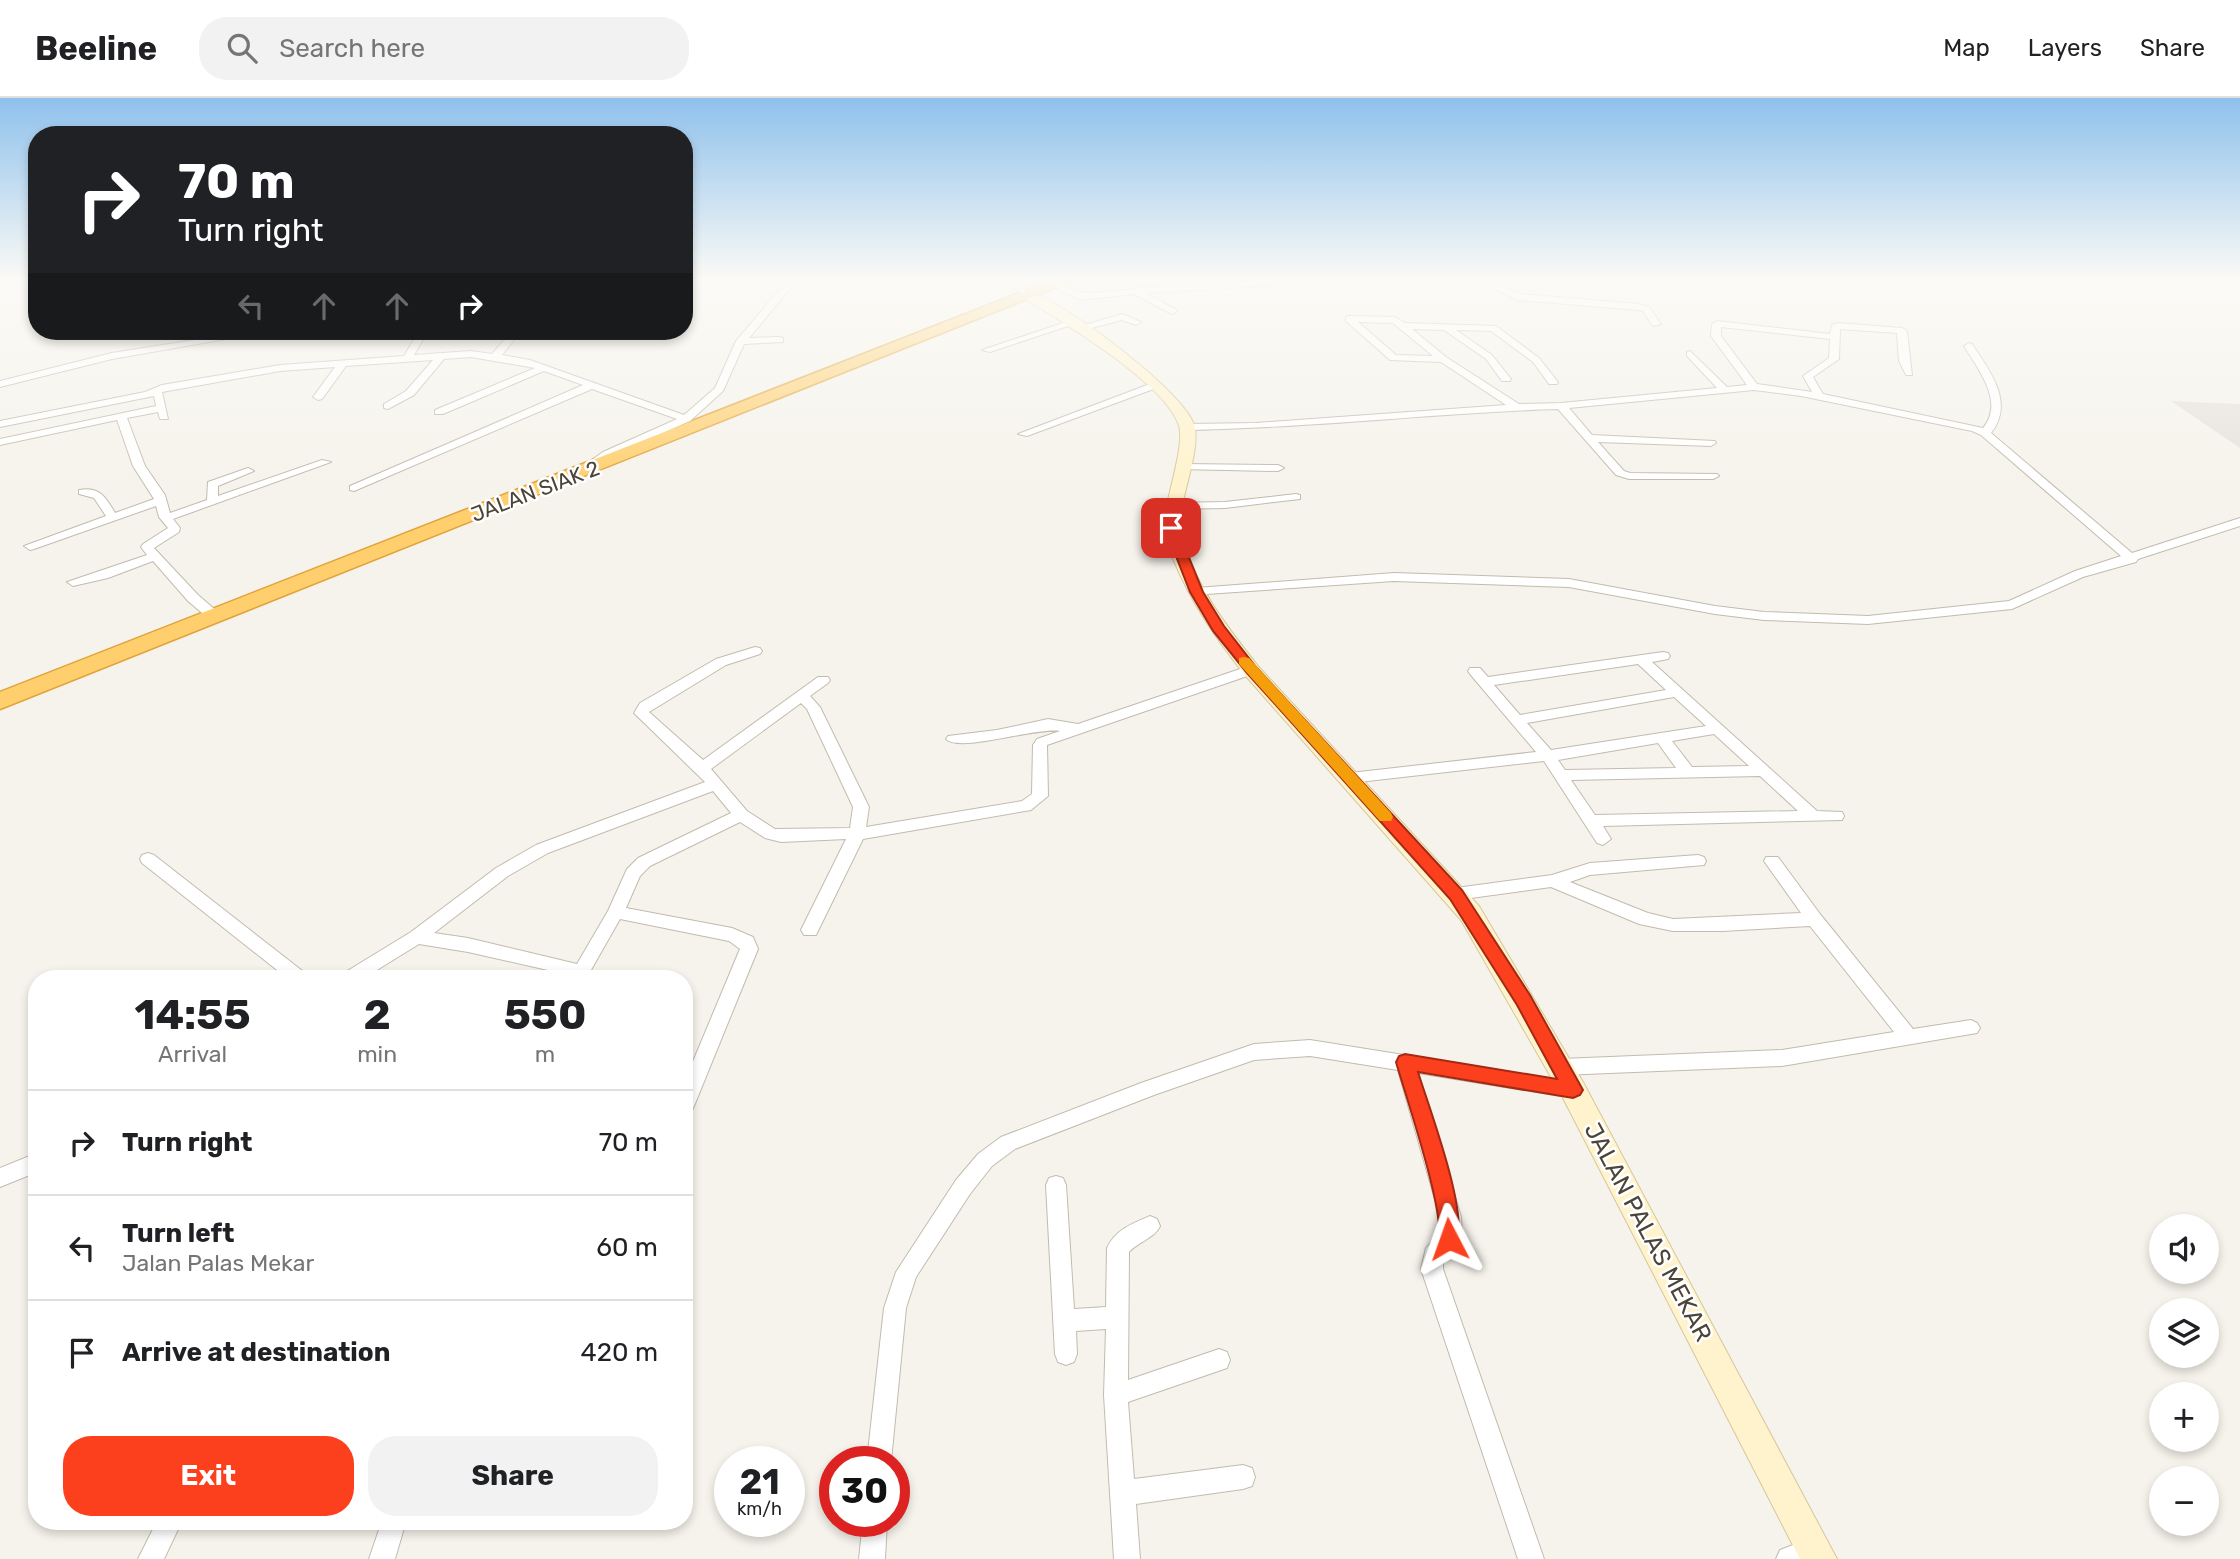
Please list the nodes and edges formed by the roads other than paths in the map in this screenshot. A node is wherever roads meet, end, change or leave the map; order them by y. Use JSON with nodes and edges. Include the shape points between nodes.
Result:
{"nodes":[{"id":1,"x":167,"y":347,"type":"edge"},
{"id":2,"x":414,"y":347,"type":"edge"},
{"id":3,"x":503,"y":347,"type":"edge"},
{"id":4,"x":738,"y":347,"type":"edge"},
{"id":5,"x":898,"y":347,"type":"edge"},
{"id":6,"x":997,"y":347,"type":"edge"},
{"id":7,"x":1105,"y":347,"type":"edge"},
{"id":8,"x":1381,"y":347,"type":"edge"},
{"id":9,"x":1429,"y":347,"type":"edge"},
{"id":10,"x":1474,"y":347,"type":"edge"},
{"id":11,"x":1520,"y":347,"type":"edge"},
{"id":12,"x":1724,"y":347,"type":"edge"},
{"id":13,"x":1835,"y":347,"type":"edge"},
{"id":14,"x":1903,"y":347,"type":"edge"},
{"id":15,"x":1970,"y":347,"type":"edge"},
{"id":16,"x":987,"y":350,"type":"dead end"},
{"id":17,"x":1690,"y":354,"type":"dead end"},
{"id":18,"x":442,"y":355,"type":"junction"},
{"id":19,"x":496,"y":356,"type":"junction"},
{"id":20,"x":408,"y":357,"type":"junction"},
{"id":21,"x":1443,"y":359,"type":"junction"},
{"id":22,"x":343,"y":363,"type":"junction"},
{"id":23,"x":544,"y":368,"type":"junction"},
{"id":24,"x":1909,"y":373,"type":"dead end"},
{"id":25,"x":1506,"y":379,"type":"dead end"},
{"id":26,"x":1553,"y":382,"type":"dead end"},
{"id":27,"x":0,"y":384,"type":"edge"},
{"id":28,"x":1156,"y":385,"type":"junction"},
{"id":29,"x":590,"y":386,"type":"junction"},
{"id":30,"x":1754,"y":387,"type":"junction"},
{"id":31,"x":1726,"y":391,"type":"junction"},
{"id":32,"x":149,"y":394,"type":"junction"},
{"id":33,"x":318,"y":397,"type":"dead end"},
{"id":34,"x":1819,"y":397,"type":"junction"},
{"id":35,"x":388,"y":406,"type":"dead end"},
{"id":36,"x":1561,"y":406,"type":"junction"},
{"id":37,"x":1516,"y":407,"type":"junction"},
{"id":38,"x":439,"y":412,"type":"dead end"},
{"id":39,"x":121,"y":416,"type":"junction"},
{"id":40,"x":685,"y":419,"type":"junction"},
{"id":41,"x":0,"y":424,"type":"edge"},
{"id":42,"x":1187,"y":427,"type":"junction"},
{"id":43,"x":1023,"y":433,"type":"dead end"},
{"id":44,"x":1985,"y":433,"type":"junction"},
{"id":45,"x":1590,"y":438,"type":"junction"},
{"id":46,"x":0,"y":442,"type":"edge"},
{"id":47,"x":1711,"y":443,"type":"dead end"},
{"id":48,"x":326,"y":461,"type":"dead end"},
{"id":49,"x":1183,"y":467,"type":"junction"},
{"id":50,"x":1278,"y":468,"type":"dead end"},
{"id":51,"x":248,"y":471,"type":"dead end"},
{"id":52,"x":583,"y":472,"type":"junction"},
{"id":53,"x":1713,"y":476,"type":"dead end"},
{"id":54,"x":354,"y":488,"type":"dead end"},
{"id":55,"x":83,"y":492,"type":"dead end"},
{"id":56,"x":1296,"y":497,"type":"dead end"},
{"id":57,"x":162,"y":501,"type":"junction"},
{"id":58,"x":213,"y":502,"type":"junction"},
{"id":59,"x":1174,"y":506,"type":"junction"},
{"id":60,"x":113,"y":517,"type":"junction"},
{"id":61,"x":166,"y":518,"type":"junction"},
{"id":62,"x":2240,"y":522,"type":"edge"},
{"id":63,"x":30,"y":546,"type":"dead end"},
{"id":64,"x":155,"y":556,"type":"junction"},
{"id":65,"x":2132,"y":559,"type":"junction"},
{"id":66,"x":73,"y":582,"type":"dead end"},
{"id":67,"x":1196,"y":592,"type":"junction"},
{"id":68,"x":214,"y":616,"type":"junction"},
{"id":69,"x":755,"y":651,"type":"dead end"},
{"id":70,"x":1663,"y":656,"type":"dead end"},
{"id":71,"x":1641,"y":659,"type":"junction"},
{"id":72,"x":1251,"y":670,"type":"junction"},
{"id":73,"x":823,"y":680,"type":"dead end"},
{"id":74,"x":1677,"y":692,"type":"junction"},
{"id":75,"x":802,"y":695,"type":"junction"},
{"id":76,"x":0,"y":701,"type":"edge"},
{"id":77,"x":1517,"y":720,"type":"junction"},
{"id":78,"x":1076,"y":728,"type":"junction"},
{"id":79,"x":1717,"y":729,"type":"junction"},
{"id":80,"x":1662,"y":738,"type":"junction"},
{"id":81,"x":953,"y":739,"type":"dead end"},
{"id":82,"x":1547,"y":755,"type":"junction"},
{"id":83,"x":702,"y":768,"type":"junction"},
{"id":84,"x":1763,"y":771,"type":"junction"},
{"id":85,"x":1688,"y":773,"type":"junction"},
{"id":86,"x":1561,"y":775,"type":"junction"},
{"id":87,"x":1350,"y":778,"type":"junction"},
{"id":88,"x":713,"y":785,"type":"junction"},
{"id":89,"x":741,"y":815,"type":"junction"},
{"id":90,"x":1813,"y":816,"type":"junction"},
{"id":91,"x":1836,"y":816,"type":"dead end"},
{"id":92,"x":1592,"y":821,"type":"junction"},
{"id":93,"x":857,"y":834,"type":"junction"},
{"id":94,"x":1603,"y":839,"type":"dead end"},
{"id":95,"x":148,"y":859,"type":"dead end"},
{"id":96,"x":1698,"y":861,"type":"dead end"},
{"id":97,"x":1772,"y":861,"type":"dead end"},
{"id":98,"x":1552,"y":881,"type":"junction"},
{"id":99,"x":1456,"y":894,"type":"junction"},
{"id":100,"x":616,"y":912,"type":"junction"},
{"id":101,"x":1814,"y":919,"type":"junction"},
{"id":102,"x":810,"y":930,"type":"dead end"},
{"id":103,"x":417,"y":937,"type":"junction"},
{"id":104,"x":289,"y":970,"type":"edge"},
{"id":105,"x":364,"y":970,"type":"edge"},
{"id":106,"x":561,"y":970,"type":"edge"},
{"id":107,"x":582,"y":970,"type":"edge"},
{"id":108,"x":1971,"y":1028,"type":"dead end"},
{"id":109,"x":1909,"y":1037,"type":"junction"},
{"id":110,"x":1405,"y":1062,"type":"junction"},
{"id":111,"x":1561,"y":1067,"type":"junction"},
{"id":112,"x":693,"y":1084,"type":"edge"},
{"id":113,"x":1573,"y":1090,"type":"junction"},
{"id":114,"x":28,"y":1166,"type":"edge"},
{"id":115,"x":0,"y":1178,"type":"edge"},
{"id":116,"x":1056,"y":1185,"type":"dead end"},
{"id":117,"x":1150,"y":1226,"type":"dead end"},
{"id":118,"x":1117,"y":1318,"type":"junction"},
{"id":119,"x":1064,"y":1320,"type":"junction"},
{"id":120,"x":1066,"y":1354,"type":"dead end"},
{"id":121,"x":1219,"y":1360,"type":"dead end"},
{"id":122,"x":1115,"y":1395,"type":"junction"},
{"id":123,"x":881,"y":1446,"type":"edge"},
{"id":124,"x":1242,"y":1477,"type":"dead end"},
{"id":125,"x":1123,"y":1493,"type":"junction"},
{"id":126,"x":166,"y":1530,"type":"edge"},
{"id":127,"x":391,"y":1530,"type":"edge"},
{"id":128,"x":874,"y":1537,"type":"edge"},
{"id":129,"x":1816,"y":1554,"type":"edge"},
{"id":130,"x":151,"y":1559,"type":"edge"},
{"id":131,"x":382,"y":1559,"type":"edge"},
{"id":132,"x":872,"y":1559,"type":"edge"},
{"id":133,"x":1127,"y":1559,"type":"edge"},
{"id":134,"x":1531,"y":1559,"type":"edge"},
{"id":135,"x":1788,"y":1559,"type":"edge"}],
"edges":[{"from":1,"to":27,"type":"street"},
{"from":2,"to":20,"type":"street"},
{"from":3,"to":19,"type":"street"},
{"from":4,"to":40,"type":"street","via":[[719,389]]},
{"from":5,"to":52,"type":"highway","name":"JALAN SIAK 2"},
{"from":6,"to":16,"type":"street"},
{"from":7,"to":28,"type":"main road"},
{"from":8,"to":21,"type":"street","via":[[1393,358]]},
{"from":9,"to":21,"type":"street"},
{"from":10,"to":25,"type":"street"},
{"from":11,"to":26,"type":"street","via":[[1536,359]]},
{"from":12,"to":30,"type":"street"},
{"from":13,"to":34,"type":"street","via":[[1834,359],[1808,376]]},
{"from":14,"to":24,"type":"street"},
{"from":15,"to":44,"type":"street","via":[[1992,383],[1998,411],[1996,422]]},
{"from":17,"to":31,"type":"street"},
{"from":18,"to":19,"type":"street"},
{"from":18,"to":20,"type":"street"},
{"from":18,"to":35,"type":"street","via":[[411,393]]},
{"from":19,"to":23,"type":"street"},
{"from":20,"to":22,"type":"street"},
{"from":21,"to":37,"type":"street"},
{"from":22,"to":32,"type":"street","via":[[246,372]]},
{"from":22,"to":33,"type":"street"},
{"from":23,"to":29,"type":"street"},
{"from":23,"to":38,"type":"street"},
{"from":28,"to":42,"type":"main road"},
{"from":28,"to":43,"type":"street"},
{"from":29,"to":40,"type":"street"},
{"from":29,"to":54,"type":"street"},
{"from":30,"to":31,"type":"street"},
{"from":30,"to":34,"type":"street"},
{"from":31,"to":36,"type":"street"},
{"from":32,"to":39,"type":"street","via":[[159,394],[163,412]]},
{"from":32,"to":41,"type":"street"},
{"from":34,"to":44,"type":"street"},
{"from":36,"to":37,"type":"street"},
{"from":36,"to":45,"type":"street"},
{"from":37,"to":42,"type":"street"},
{"from":39,"to":46,"type":"street"},
{"from":39,"to":57,"type":"street","via":[[139,466]]},
{"from":40,"to":52,"type":"street","via":[[607,454]]},
{"from":42,"to":49,"type":"main road","name":"JALAN PALAS MEKAR"},
{"from":44,"to":65,"type":"street"},
{"from":45,"to":47,"type":"street"},
{"from":45,"to":53,"type":"street","via":[[1620,473],[1629,476]]},
{"from":48,"to":58,"type":"street"},
{"from":49,"to":50,"type":"street"},
{"from":49,"to":59,"type":"main road","name":"JALAN PALAS MEKAR"},
{"from":51,"to":58,"type":"street","via":[[212,484]]},
{"from":52,"to":68,"type":"highway","name":"JALAN SIAK 2"},
{"from":55,"to":60,"type":"street","via":[[100,494]]},
{"from":56,"to":59,"type":"street"},
{"from":57,"to":60,"type":"street"},
{"from":57,"to":61,"type":"street"},
{"from":58,"to":61,"type":"street"},
{"from":59,"to":67,"type":"main road","name":"JALAN PALAS MEKAR","via":[[1173,539]]},
{"from":60,"to":63,"type":"street"},
{"from":61,"to":64,"type":"street","via":[[173,532],[147,545]]},
{"from":62,"to":65,"type":"street"},
{"from":64,"to":66,"type":"street"},
{"from":64,"to":68,"type":"street"},
{"from":65,"to":67,"type":"street","via":[[2080,574],[2012,605],[1868,620],[1727,612],[1569,583],[1394,577]]},
{"from":67,"to":72,"type":"main road","name":"JALAN PALAS MEKAR"},
{"from":68,"to":76,"type":"highway","name":"JALAN SIAK 2"},
{"from":69,"to":83,"type":"street","via":[[721,662],[641,709]]},
{"from":70,"to":71,"type":"street"},
{"from":71,"to":74,"type":"street"},
{"from":71,"to":77,"type":"street","via":[[1480,677]]},
{"from":72,"to":78,"type":"street"},
{"from":72,"to":87,"type":"main road","name":"JALAN PALAS MEKAR"},
{"from":73,"to":75,"type":"street"},
{"from":74,"to":77,"type":"street"},
{"from":74,"to":79,"type":"street"},
{"from":75,"to":83,"type":"street"},
{"from":75,"to":93,"type":"street","via":[[813,707],[861,807]]},
{"from":77,"to":82,"type":"street"},
{"from":78,"to":81,"type":"street","via":[[1048,724]]},
{"from":78,"to":93,"type":"street","via":[[1040,745],[1040,796],[1026,806]]},
{"from":79,"to":80,"type":"street"},
{"from":79,"to":84,"type":"street"},
{"from":80,"to":82,"type":"street"},
{"from":80,"to":85,"type":"street"},
{"from":82,"to":86,"type":"street"},
{"from":82,"to":87,"type":"street"},
{"from":83,"to":88,"type":"street"},
{"from":84,"to":85,"type":"street"},
{"from":84,"to":90,"type":"street"},
{"from":85,"to":86,"type":"street"},
{"from":86,"to":92,"type":"street"},
{"from":87,"to":99,"type":"main road","name":"JALAN PALAS MEKAR"},
{"from":88,"to":89,"type":"street"},
{"from":88,"to":103,"type":"street","via":[[542,849],[502,872]]},
{"from":89,"to":93,"type":"street","via":[[781,836]]},
{"from":89,"to":100,"type":"street","via":[[644,862],[633,873]]},
{"from":90,"to":91,"type":"street"},
{"from":90,"to":92,"type":"street"},
{"from":92,"to":94,"type":"street"},
{"from":93,"to":102,"type":"street"},
{"from":95,"to":104,"type":"street"},
{"from":96,"to":98,"type":"street","via":[[1590,869]]},
{"from":97,"to":101,"type":"street"},
{"from":98,"to":99,"type":"street"},
{"from":98,"to":101,"type":"street","via":[[1645,919],[1673,925]]},
{"from":99,"to":111,"type":"main road","name":"JALAN PALAS MEKAR"},
{"from":100,"to":107,"type":"street"},
{"from":100,"to":112,"type":"street","via":[[747,942],[744,964]]},
{"from":101,"to":109,"type":"street"},
{"from":103,"to":105,"type":"street"},
{"from":103,"to":106,"type":"street","via":[[468,944]]},
{"from":108,"to":109,"type":"street"},
{"from":109,"to":111,"type":"street","via":[[1782,1058]]},
{"from":110,"to":113,"type":"street"},
{"from":110,"to":123,"type":"street","via":[[1310,1048],[1254,1052],[1009,1143],[985,1160],[907,1272],[895,1308]]},
{"from":110,"to":134,"type":"street","via":[[1446,1199],[1451,1233],[1435,1251],[1432,1269]]},
{"from":111,"to":113,"type":"main road","name":"JALAN PALAS MEKAR"},
{"from":113,"to":129,"type":"main road","name":"JALAN PALAS MEKAR"},
{"from":114,"to":115,"type":"street"},
{"from":116,"to":119,"type":"street"},
{"from":117,"to":118,"type":"street","via":[[1118,1248]]},
{"from":118,"to":119,"type":"street"},
{"from":118,"to":122,"type":"street"},
{"from":119,"to":120,"type":"street"},
{"from":121,"to":122,"type":"street"},
{"from":122,"to":125,"type":"street"},
{"from":124,"to":125,"type":"street"},
{"from":125,"to":133,"type":"street"},
{"from":126,"to":130,"type":"street"},
{"from":127,"to":131,"type":"street"},
{"from":128,"to":132,"type":"street"},
{"from":129,"to":135,"type":"street"}]}
